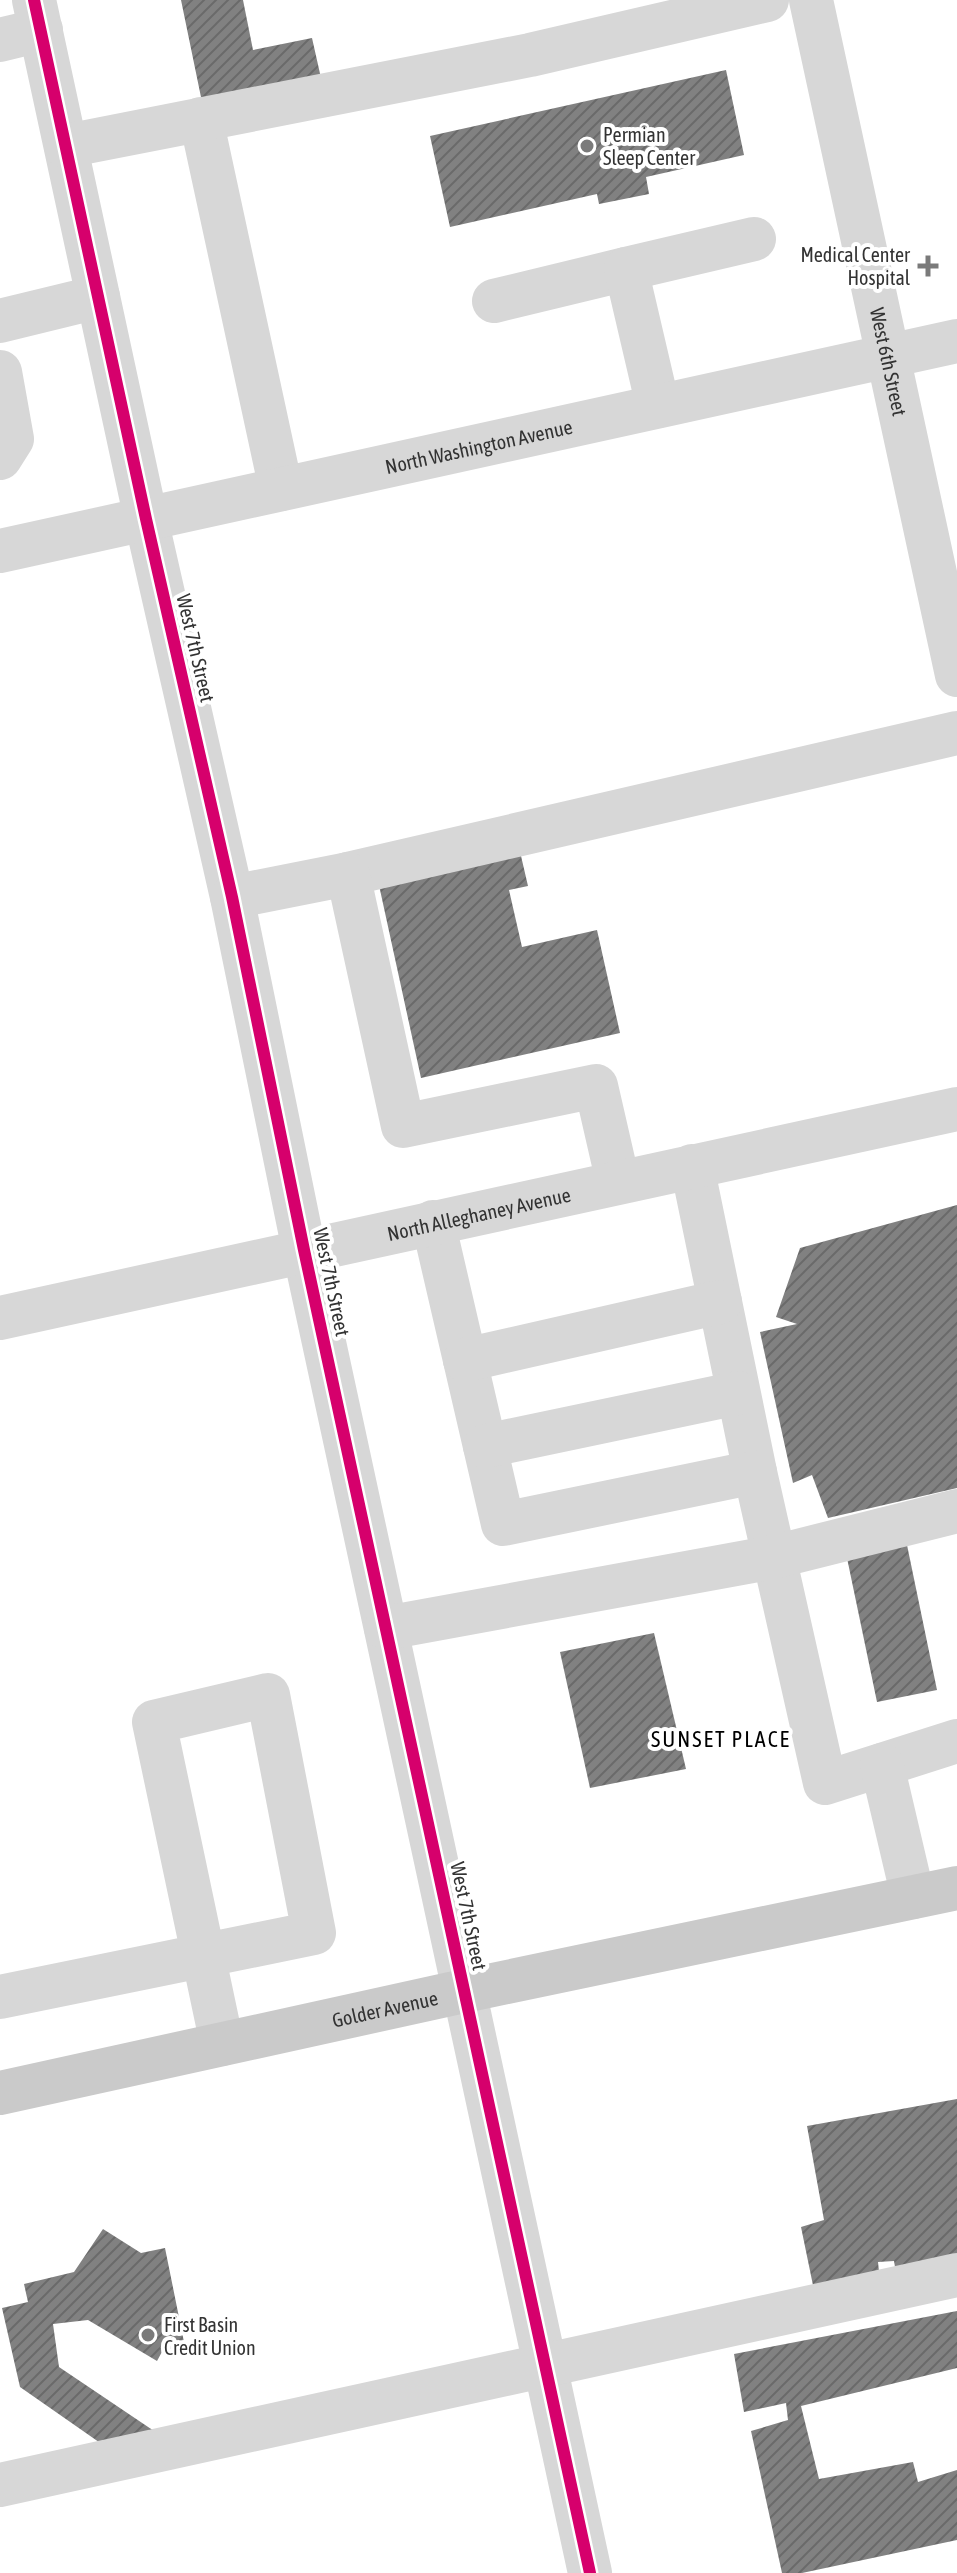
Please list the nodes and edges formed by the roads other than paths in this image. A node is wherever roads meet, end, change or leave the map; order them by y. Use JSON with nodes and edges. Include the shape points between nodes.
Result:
{"nodes":[{"id":1,"x":767,"y":0,"type":"edge"},
{"id":2,"x":811,"y":0,"type":"edge"},
{"id":3,"x":25,"y":23,"type":"edge"},
{"id":4,"x":201,"y":119,"type":"junction"},
{"id":5,"x":66,"y":146,"type":"junction"},
{"id":6,"x":754,"y":239,"type":"dead end"},
{"id":7,"x":626,"y":269,"type":"junction"},
{"id":8,"x":98,"y":297,"type":"junction"},
{"id":9,"x":494,"y":301,"type":"dead end"},
{"id":10,"x":0,"y":321,"type":"edge"},
{"id":11,"x":957,"y":341,"type":"edge"},
{"id":12,"x":888,"y":356,"type":"junction"},
{"id":13,"x":0,"y":372,"type":"edge"},
{"id":14,"x":658,"y":406,"type":"junction"},
{"id":15,"x":0,"y":458,"type":"edge"},
{"id":16,"x":281,"y":489,"type":"junction"},
{"id":17,"x":146,"y":519,"type":"junction"},
{"id":18,"x":0,"y":551,"type":"edge"},
{"id":19,"x":956,"y":663,"type":"edge"},
{"id":20,"x":957,"y":733,"type":"edge"},
{"id":21,"x":348,"y":874,"type":"junction"},
{"id":22,"x":232,"y":897,"type":"junction"},
{"id":23,"x":957,"y":1109,"type":"edge"},
{"id":24,"x":692,"y":1166,"type":"junction"},
{"id":25,"x":618,"y":1182,"type":"junction"},
{"id":26,"x":433,"y":1222,"type":"junction"},
{"id":27,"x":304,"y":1250,"type":"junction"},
{"id":28,"x":720,"y":1302,"type":"junction"},
{"id":29,"x":0,"y":1318,"type":"edge"},
{"id":30,"x":465,"y":1360,"type":"junction"},
{"id":31,"x":738,"y":1393,"type":"junction"},
{"id":32,"x":485,"y":1446,"type":"junction"},
{"id":33,"x":755,"y":1472,"type":"junction"},
{"id":34,"x":957,"y":1511,"type":"edge"},
{"id":35,"x":774,"y":1557,"type":"junction"},
{"id":36,"x":386,"y":1628,"type":"junction"},
{"id":37,"x":957,"y":1741,"type":"edge"},
{"id":38,"x":882,"y":1765,"type":"junction"},
{"id":39,"x":957,"y":1888,"type":"edge"},
{"id":40,"x":913,"y":1897,"type":"junction"},
{"id":41,"x":202,"y":1956,"type":"junction"},
{"id":42,"x":464,"y":1991,"type":"junction"},
{"id":43,"x":0,"y":1997,"type":"edge"},
{"id":44,"x":222,"y":2044,"type":"junction"},
{"id":45,"x":0,"y":2093,"type":"edge"},
{"id":46,"x":957,"y":2275,"type":"edge"},
{"id":47,"x":545,"y":2366,"type":"junction"},
{"id":48,"x":0,"y":2485,"type":"edge"},
{"id":49,"x":590,"y":2573,"type":"edge"}],
"edges":[{"from":1,"to":4,"type":"street","via":[[530,55]]},
{"from":2,"to":12,"type":"street","name":"West 6th Street"},
{"from":3,"to":5,"type":"street","name":"West 7th Street"},
{"from":4,"to":5,"type":"street"},
{"from":4,"to":16,"type":"street"},
{"from":5,"to":8,"type":"street","name":"West 7th Street"},
{"from":6,"to":7,"type":"street"},
{"from":7,"to":9,"type":"street"},
{"from":7,"to":14,"type":"street"},
{"from":8,"to":10,"type":"street"},
{"from":8,"to":17,"type":"street","name":"West 7th Street"},
{"from":11,"to":12,"type":"street","name":"North Washington Avenue"},
{"from":12,"to":14,"type":"street","name":"North Washington Avenue"},
{"from":12,"to":19,"type":"street","name":"West 6th Street"},
{"from":13,"to":15,"type":"street","via":[[12,439]]},
{"from":14,"to":16,"type":"street","name":"North Washington Avenue"},
{"from":16,"to":17,"type":"street","name":"North Washington Avenue"},
{"from":17,"to":18,"type":"street","name":"North Washington Avenue"},
{"from":17,"to":22,"type":"street","name":"West 7th Street"},
{"from":20,"to":21,"type":"street"},
{"from":21,"to":22,"type":"street"},
{"from":21,"to":25,"type":"street","via":[[403,1126],[596,1086]]},
{"from":22,"to":27,"type":"street","name":"West 7th Street"},
{"from":23,"to":24,"type":"street","name":"North Alleghaney Avenue"},
{"from":24,"to":25,"type":"street","name":"North Alleghaney Avenue"},
{"from":24,"to":28,"type":"street"},
{"from":25,"to":26,"type":"street","name":"North Alleghaney Avenue"},
{"from":26,"to":27,"type":"street","name":"North Alleghaney Avenue"},
{"from":26,"to":30,"type":"street"},
{"from":27,"to":29,"type":"street","name":"North Alleghaney Avenue"},
{"from":27,"to":36,"type":"street","name":"West 7th Street"},
{"from":28,"to":30,"type":"street"},
{"from":28,"to":31,"type":"street"},
{"from":30,"to":32,"type":"street"},
{"from":31,"to":32,"type":"street"},
{"from":31,"to":33,"type":"street"},
{"from":32,"to":33,"type":"street","via":[[503,1524]]},
{"from":33,"to":35,"type":"street"},
{"from":34,"to":35,"type":"street"},
{"from":35,"to":36,"type":"street"},
{"from":35,"to":38,"type":"street","via":[[825,1783]]},
{"from":36,"to":42,"type":"street","name":"West 7th Street"},
{"from":37,"to":38,"type":"street"},
{"from":38,"to":40,"type":"street"},
{"from":39,"to":40,"type":"main road","name":"Golder Avenue"},
{"from":40,"to":42,"type":"main road","name":"Golder Avenue"},
{"from":41,"to":41,"type":"street","via":[[314,1933],[268,1695],[154,1722]]},
{"from":41,"to":43,"type":"street"},
{"from":41,"to":44,"type":"street"},
{"from":42,"to":44,"type":"main road","name":"Golder Avenue"},
{"from":42,"to":47,"type":"street","name":"West 7th Street"},
{"from":44,"to":45,"type":"main road","name":"Golder Avenue"},
{"from":46,"to":47,"type":"street"},
{"from":47,"to":48,"type":"street"},
{"from":47,"to":49,"type":"street","name":"West 7th Street"}]}
